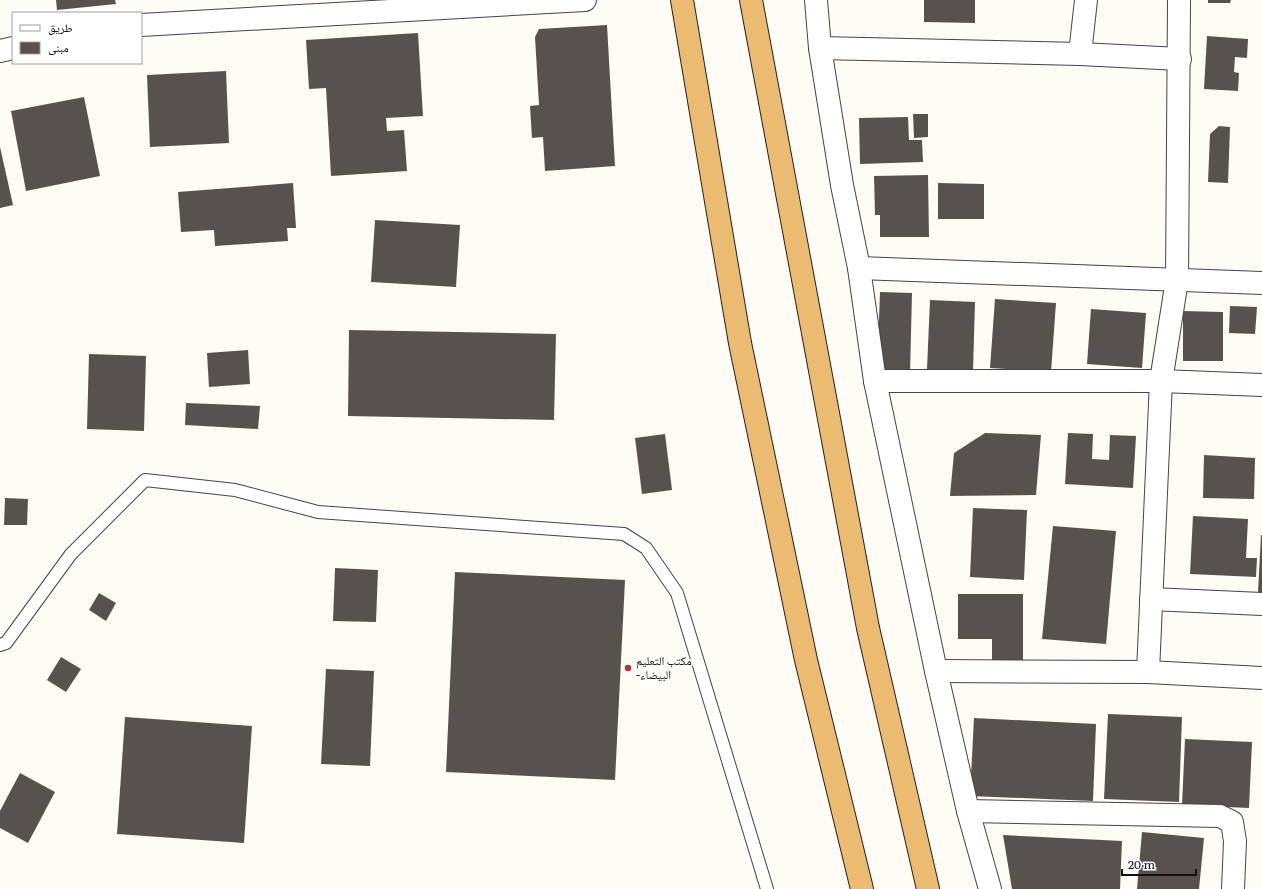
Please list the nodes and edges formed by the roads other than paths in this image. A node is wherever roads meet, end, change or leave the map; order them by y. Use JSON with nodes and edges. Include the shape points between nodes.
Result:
{"nodes":[{"id":1,"x":585,"y":0,"type":"edge"},
{"id":2,"x":682,"y":0,"type":"edge"},
{"id":3,"x":751,"y":0,"type":"edge"},
{"id":4,"x":816,"y":0,"type":"edge"},
{"id":5,"x":1086,"y":0,"type":"edge"},
{"id":6,"x":1179,"y":0,"type":"edge"},
{"id":7,"x":142,"y":25,"type":"edge"},
{"id":8,"x":12,"y":48,"type":"edge"},
{"id":9,"x":820,"y":48,"type":"junction"},
{"id":10,"x":0,"y":51,"type":"edge"},
{"id":11,"x":1080,"y":54,"type":"junction"},
{"id":12,"x":1180,"y":59,"type":"junction"},
{"id":13,"x":859,"y":268,"type":"junction"},
{"id":14,"x":1177,"y":280,"type":"junction"},
{"id":15,"x":1262,"y":282,"type":"edge"},
{"id":16,"x":1161,"y":381,"type":"junction"},
{"id":17,"x":875,"y":382,"type":"junction"},
{"id":18,"x":1262,"y":385,"type":"edge"},
{"id":19,"x":1151,"y":599,"type":"junction"},
{"id":20,"x":1262,"y":604,"type":"edge"},
{"id":21,"x":0,"y":645,"type":"edge"},
{"id":22,"x":936,"y":671,"type":"junction"},
{"id":23,"x":1148,"y":672,"type":"junction"},
{"id":24,"x":1262,"y":678,"type":"edge"},
{"id":25,"x":968,"y":811,"type":"junction"},
{"id":26,"x":767,"y":889,"type":"edge"},
{"id":27,"x":862,"y":889,"type":"edge"},
{"id":28,"x":928,"y":889,"type":"edge"},
{"id":29,"x":990,"y":889,"type":"edge"},
{"id":30,"x":1233,"y":889,"type":"edge"}],
"edges":[{"from":1,"to":7,"type":"street"},
{"from":2,"to":27,"type":"highway","via":[[740,343],[806,660]]},
{"from":3,"to":28,"type":"highway","via":[[868,628]]},
{"from":4,"to":9,"type":"street"},
{"from":5,"to":11,"type":"street"},
{"from":6,"to":12,"type":"street"},
{"from":8,"to":10,"type":"street"},
{"from":9,"to":11,"type":"street"},
{"from":9,"to":13,"type":"street","via":[[842,185]]},
{"from":11,"to":12,"type":"street"},
{"from":12,"to":14,"type":"street"},
{"from":13,"to":14,"type":"street"},
{"from":13,"to":17,"type":"street"},
{"from":14,"to":15,"type":"street"},
{"from":14,"to":16,"type":"street"},
{"from":16,"to":17,"type":"street"},
{"from":16,"to":18,"type":"street"},
{"from":16,"to":19,"type":"street"},
{"from":17,"to":22,"type":"street"},
{"from":19,"to":20,"type":"street"},
{"from":19,"to":23,"type":"street"},
{"from":21,"to":26,"type":"lane","via":[[6,643],[71,554],[146,480],[235,490],[318,512],[624,534],[646,548],[677,593]]},
{"from":22,"to":23,"type":"street"},
{"from":22,"to":25,"type":"street"},
{"from":23,"to":24,"type":"street"},
{"from":25,"to":29,"type":"street"},
{"from":25,"to":30,"type":"street","via":[[1220,816],[1232,822],[1235,840]]}]}
